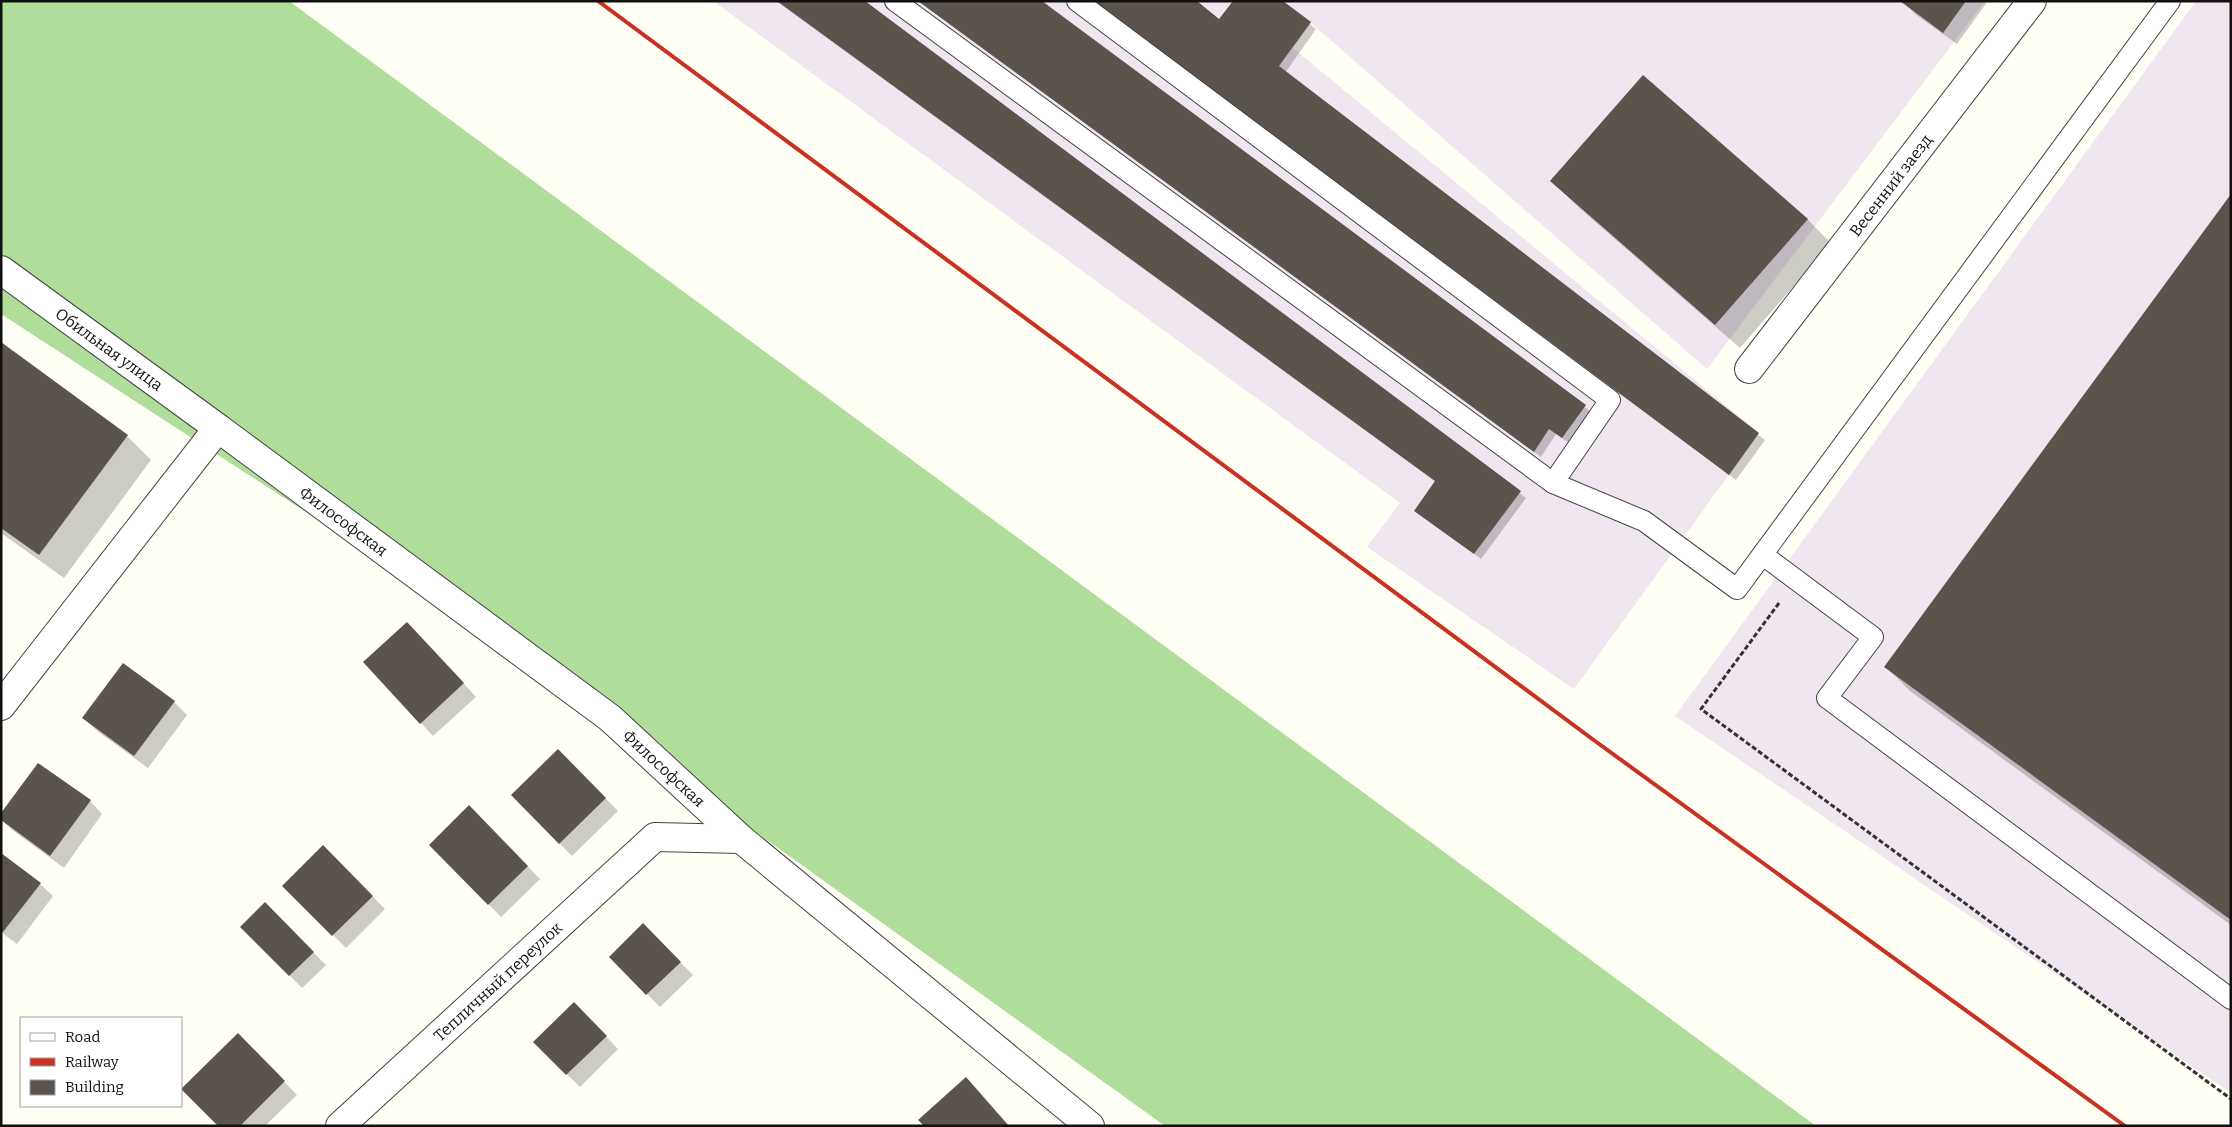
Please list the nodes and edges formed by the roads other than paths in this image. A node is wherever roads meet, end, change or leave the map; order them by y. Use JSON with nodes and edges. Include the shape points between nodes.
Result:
{"nodes":[{"id":1,"x":895,"y":1,"type":"edge"},
{"id":2,"x":1077,"y":1,"type":"edge"},
{"id":3,"x":2032,"y":1,"type":"edge"},
{"id":4,"x":2170,"y":1,"type":"edge"},
{"id":5,"x":1,"y":270,"type":"edge"},
{"id":6,"x":1749,"y":369,"type":"dead end"},
{"id":7,"x":218,"y":428,"type":"junction"},
{"id":8,"x":1553,"y":483,"type":"junction"},
{"id":9,"x":1763,"y":555,"type":"junction"},
{"id":10,"x":1,"y":706,"type":"edge"},
{"id":11,"x":741,"y":839,"type":"junction"},
{"id":12,"x":2231,"y":999,"type":"edge"},
{"id":13,"x":340,"y":1126,"type":"edge"},
{"id":14,"x":1090,"y":1126,"type":"edge"}],
"edges":[{"from":1,"to":8,"type":"lane"},
{"from":2,"to":8,"type":"lane","via":[[1610,400]]},
{"from":3,"to":6,"type":"street","name":"Весенний заезд"},
{"from":4,"to":9,"type":"lane"},
{"from":5,"to":7,"type":"street","name":"Обильная улица"},
{"from":7,"to":10,"type":"street"},
{"from":7,"to":11,"type":"street","name":"Философская","via":[[610,718]]},
{"from":8,"to":9,"type":"lane","via":[[1644,521],[1737,589]]},
{"from":9,"to":12,"type":"lane","via":[[1872,636],[1827,698]]},
{"from":11,"to":13,"type":"street","name":"Тепличный переулок","via":[[655,837]]},
{"from":11,"to":14,"type":"street","name":"Философская"}]}
